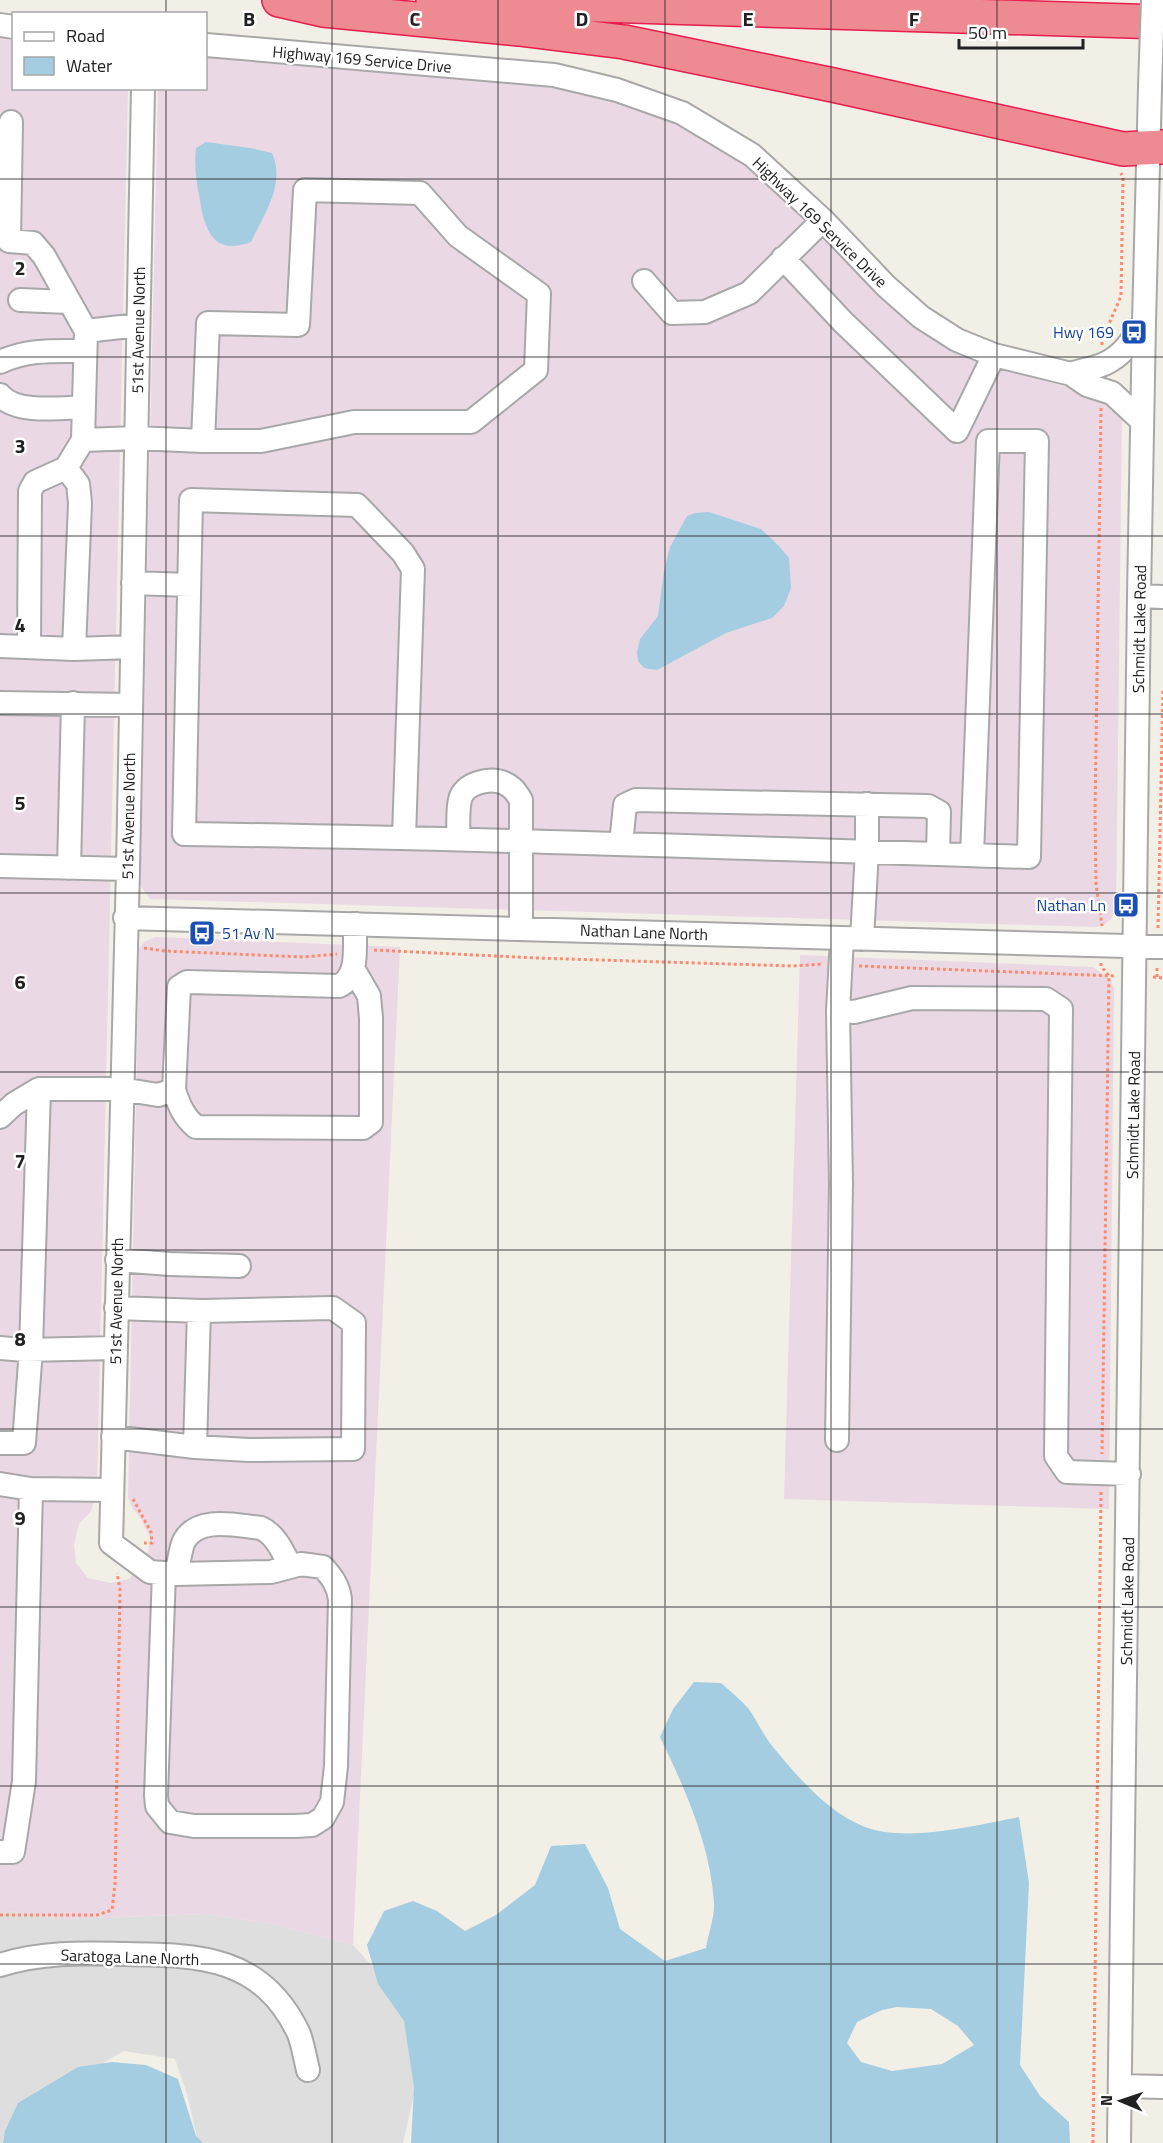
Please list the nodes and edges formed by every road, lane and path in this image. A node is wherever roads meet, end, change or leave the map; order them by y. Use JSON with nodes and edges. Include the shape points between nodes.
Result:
{"nodes":[{"id":1,"x":279,"y":0,"type":"edge"},
{"id":2,"x":433,"y":0,"type":"edge"},
{"id":3,"x":1153,"y":0,"type":"edge"},
{"id":4,"x":1163,"y":22,"type":"edge"},
{"id":5,"x":207,"y":45,"type":"edge"},
{"id":6,"x":143,"y":90,"type":"edge"},
{"id":7,"x":12,"y":122,"type":"dead end"},
{"id":8,"x":1155,"y":148,"type":"edge"},
{"id":9,"x":1120,"y":168,"type":"dead end"},
{"id":10,"x":823,"y":220,"type":"junction"},
{"id":11,"x":4,"y":241,"type":"edge"},
{"id":12,"x":783,"y":258,"type":"junction"},
{"id":13,"x":644,"y":281,"type":"dead end"},
{"id":14,"x":20,"y":300,"type":"dead end"},
{"id":15,"x":69,"y":302,"type":"junction"},
{"id":16,"x":1144,"y":322,"type":"junction"},
{"id":17,"x":138,"y":325,"type":"junction"},
{"id":18,"x":85,"y":341,"type":"junction"},
{"id":19,"x":994,"y":355,"type":"junction"},
{"id":20,"x":0,"y":362,"type":"edge"},
{"id":21,"x":1102,"y":365,"type":"junction"},
{"id":22,"x":1071,"y":374,"type":"junction"},
{"id":23,"x":1103,"y":389,"type":"junction"},
{"id":24,"x":0,"y":395,"type":"edge"},
{"id":25,"x":83,"y":407,"type":"junction"},
{"id":26,"x":1142,"y":421,"type":"junction"},
{"id":27,"x":136,"y":438,"type":"junction"},
{"id":28,"x":82,"y":440,"type":"junction"},
{"id":29,"x":203,"y":441,"type":"junction"},
{"id":30,"x":66,"y":468,"type":"junction"},
{"id":31,"x":133,"y":583,"type":"junction"},
{"id":32,"x":189,"y":585,"type":"junction"},
{"id":33,"x":1139,"y":596,"type":"junction"},
{"id":34,"x":1163,"y":597,"type":"edge"},
{"id":35,"x":0,"y":646,"type":"edge"},
{"id":36,"x":29,"y":647,"type":"junction"},
{"id":37,"x":132,"y":647,"type":"junction"},
{"id":38,"x":74,"y":649,"type":"junction"},
{"id":39,"x":1163,"y":690,"type":"edge"},
{"id":40,"x":0,"y":703,"type":"edge"},
{"id":41,"x":73,"y":703,"type":"junction"},
{"id":42,"x":131,"y":705,"type":"junction"},
{"id":43,"x":867,"y":804,"type":"junction"},
{"id":44,"x":404,"y":837,"type":"junction"},
{"id":45,"x":458,"y":838,"type":"junction"},
{"id":46,"x":520,"y":841,"type":"junction"},
{"id":47,"x":621,"y":844,"type":"junction"},
{"id":48,"x":867,"y":851,"type":"junction"},
{"id":49,"x":938,"y":854,"type":"junction"},
{"id":50,"x":972,"y":855,"type":"junction"},
{"id":51,"x":0,"y":866,"type":"edge"},
{"id":52,"x":69,"y":868,"type":"junction"},
{"id":53,"x":128,"y":869,"type":"junction"},
{"id":54,"x":125,"y":918,"type":"junction"},
{"id":55,"x":355,"y":924,"type":"junction"},
{"id":56,"x":521,"y":929,"type":"junction"},
{"id":57,"x":852,"y":938,"type":"junction"},
{"id":58,"x":124,"y":944,"type":"junction"},
{"id":59,"x":1102,"y":945,"type":"junction"},
{"id":60,"x":1152,"y":947,"type":"edge"},
{"id":61,"x":354,"y":961,"type":"junction"},
{"id":62,"x":842,"y":965,"type":"junction"},
{"id":63,"x":1109,"y":976,"type":"junction"},
{"id":64,"x":1157,"y":978,"type":"dead end"},
{"id":65,"x":838,"y":1011,"type":"junction"},
{"id":66,"x":39,"y":1089,"type":"junction"},
{"id":67,"x":121,"y":1089,"type":"junction"},
{"id":68,"x":174,"y":1090,"type":"junction"},
{"id":69,"x":0,"y":1117,"type":"edge"},
{"id":70,"x":117,"y":1260,"type":"junction"},
{"id":71,"x":239,"y":1266,"type":"dead end"},
{"id":72,"x":116,"y":1308,"type":"junction"},
{"id":73,"x":198,"y":1311,"type":"junction"},
{"id":74,"x":0,"y":1348,"type":"edge"},
{"id":75,"x":115,"y":1348,"type":"junction"},
{"id":76,"x":31,"y":1349,"type":"junction"},
{"id":77,"x":113,"y":1437,"type":"junction"},
{"id":78,"x":837,"y":1440,"type":"dead end"},
{"id":79,"x":0,"y":1443,"type":"edge"},
{"id":80,"x":195,"y":1447,"type":"junction"},
{"id":81,"x":1102,"y":1473,"type":"junction"},
{"id":82,"x":1129,"y":1474,"type":"junction"},
{"id":83,"x":0,"y":1484,"type":"edge"},
{"id":84,"x":31,"y":1489,"type":"junction"},
{"id":85,"x":112,"y":1490,"type":"junction"},
{"id":86,"x":111,"y":1543,"type":"junction"},
{"id":87,"x":290,"y":1566,"type":"junction"},
{"id":88,"x":170,"y":1574,"type":"junction"},
{"id":89,"x":0,"y":1852,"type":"edge"},
{"id":90,"x":0,"y":1915,"type":"edge"},
{"id":91,"x":1,"y":1965,"type":"edge"},
{"id":92,"x":308,"y":2070,"type":"dead end"},
{"id":93,"x":1120,"y":2086,"type":"junction"},
{"id":94,"x":1163,"y":2087,"type":"edge"},
{"id":95,"x":1093,"y":2143,"type":"edge"},
{"id":96,"x":1119,"y":2143,"type":"edge"}],
"edges":[{"from":1,"to":8,"type":"highway","via":[[323,10],[624,42],[1123,149]]},
{"from":2,"to":4,"type":"highway"},
{"from":3,"to":8,"type":"street","name":"Schmidt Lake Road","bridge":true,"via":[[1150,87]]},
{"from":5,"to":10,"type":"street","name":"Highway 169 Service Drive","via":[[554,75],[617,90],[682,113],[752,155]]},
{"from":6,"to":17,"type":"street","name":"51st Avenue North"},
{"from":7,"to":11,"type":"street"},
{"from":8,"to":16,"type":"street","name":"Schmidt Lake Road"},
{"from":9,"to":21,"type":"path","via":[[1121,296],[1102,340]]},
{"from":10,"to":12,"type":"street"},
{"from":10,"to":19,"type":"street","name":"Highway 169 Service Drive","via":[[921,317],[957,340]]},
{"from":11,"to":15,"type":"street","via":[[33,243]]},
{"from":12,"to":13,"type":"street","via":[[750,293],[705,312],[672,313]]},
{"from":12,"to":19,"type":"street","via":[[843,322],[957,430]]},
{"from":14,"to":15,"type":"street"},
{"from":15,"to":18,"type":"street"},
{"from":16,"to":21,"type":"street","via":[[1118,357]]},
{"from":16,"to":26,"type":"street","name":"Schmidt Lake Road"},
{"from":17,"to":18,"type":"street"},
{"from":17,"to":27,"type":"street","name":"51st Avenue North"},
{"from":18,"to":20,"type":"street","via":[[18,354]]},
{"from":18,"to":25,"type":"street"},
{"from":19,"to":22,"type":"street","name":"Highway 169 Service Drive"},
{"from":21,"to":22,"type":"street"},
{"from":22,"to":23,"type":"street","name":"Highway 169 Service Drive","via":[[1087,385]]},
{"from":23,"to":26,"type":"street","name":"Highway 169 Service Drive"},
{"from":23,"to":59,"type":"path","via":[[1099,430],[1095,813]]},
{"from":24,"to":25,"type":"street","via":[[17,406]]},
{"from":25,"to":28,"type":"street"},
{"from":26,"to":33,"type":"street","name":"Schmidt Lake Road"},
{"from":27,"to":28,"type":"street"},
{"from":27,"to":29,"type":"street"},
{"from":27,"to":31,"type":"street","name":"51st Avenue North"},
{"from":28,"to":30,"type":"street"},
{"from":29,"to":29,"type":"street","via":[[261,441],[354,422],[471,422],[536,370],[539,294],[458,236],[420,193],[305,190],[298,325],[208,323]]},
{"from":30,"to":36,"type":"street","via":[[35,482],[30,491]]},
{"from":30,"to":38,"type":"street","via":[[78,484],[80,503]]},
{"from":31,"to":32,"type":"street"},
{"from":31,"to":37,"type":"street","name":"51st Avenue North"},
{"from":32,"to":44,"type":"street","via":[[184,834]]},
{"from":32,"to":44,"type":"street","via":[[191,500],[357,505],[403,553],[412,569]]},
{"from":33,"to":34,"type":"street"},
{"from":33,"to":60,"type":"street","name":"Schmidt Lake Road"},
{"from":35,"to":36,"type":"street"},
{"from":36,"to":38,"type":"street"},
{"from":37,"to":38,"type":"street"},
{"from":37,"to":42,"type":"street","name":"51st Avenue North"},
{"from":39,"to":60,"type":"path"},
{"from":40,"to":41,"type":"street"},
{"from":41,"to":42,"type":"street"},
{"from":41,"to":52,"type":"street"},
{"from":42,"to":53,"type":"street","name":"51st Avenue North"},
{"from":43,"to":47,"type":"street","via":[[636,800],[625,805]]},
{"from":43,"to":48,"type":"street"},
{"from":43,"to":49,"type":"street","via":[[928,806],[939,812]]},
{"from":44,"to":45,"type":"street"},
{"from":45,"to":46,"type":"street"},
{"from":45,"to":46,"type":"street","via":[[460,799],[465,789],[476,783],[502,782],[514,789],[521,800]]},
{"from":46,"to":47,"type":"street"},
{"from":46,"to":56,"type":"street"},
{"from":47,"to":48,"type":"street"},
{"from":48,"to":49,"type":"street"},
{"from":48,"to":57,"type":"street"},
{"from":49,"to":50,"type":"street"},
{"from":50,"to":50,"type":"street","via":[[988,441],[1037,441],[1029,856]]},
{"from":51,"to":52,"type":"street"},
{"from":52,"to":53,"type":"street"},
{"from":53,"to":54,"type":"street","name":"51st Avenue North"},
{"from":54,"to":55,"type":"street","name":"Nathan Lane North"},
{"from":54,"to":58,"type":"street","name":"51st Avenue North"},
{"from":55,"to":56,"type":"street","name":"Nathan Lane North"},
{"from":55,"to":61,"type":"street"},
{"from":56,"to":57,"type":"street","name":"Nathan Lane North"},
{"from":57,"to":59,"type":"street","name":"Nathan Lane North"},
{"from":57,"to":62,"type":"street"},
{"from":58,"to":61,"type":"path","via":[[165,951]]},
{"from":58,"to":67,"type":"street","name":"51st Avenue North"},
{"from":59,"to":60,"type":"street","name":"Nathan Lane North"},
{"from":59,"to":63,"type":"path","via":[[1101,966]]},
{"from":60,"to":64,"type":"path"},
{"from":60,"to":82,"type":"street","name":"Schmidt Lake Road"},
{"from":61,"to":62,"type":"path","via":[[381,949],[536,958]]},
{"from":61,"to":68,"type":"street","via":[[346,983],[339,986],[187,982],[179,987]]},
{"from":61,"to":68,"type":"street","via":[[369,996],[371,1122],[363,1128],[196,1127],[180,1108]]},
{"from":62,"to":63,"type":"path"},
{"from":62,"to":65,"type":"street"},
{"from":63,"to":81,"type":"path"},
{"from":65,"to":78,"type":"street","via":[[841,1184]]},
{"from":65,"to":81,"type":"street","via":[[854,1012],[912,998],[1046,999],[1061,1010],[1056,1456],[1067,1472]]},
{"from":66,"to":67,"type":"street"},
{"from":66,"to":69,"type":"street"},
{"from":66,"to":76,"type":"street"},
{"from":67,"to":68,"type":"street","via":[[158,1095]]},
{"from":67,"to":70,"type":"street","name":"51st Avenue North"},
{"from":70,"to":71,"type":"street"},
{"from":70,"to":72,"type":"street","name":"51st Avenue North"},
{"from":72,"to":73,"type":"street"},
{"from":72,"to":75,"type":"street","name":"51st Avenue North"},
{"from":73,"to":80,"type":"street"},
{"from":73,"to":80,"type":"street","via":[[333,1308],[354,1323],[353,1449]]},
{"from":74,"to":76,"type":"street"},
{"from":75,"to":76,"type":"street"},
{"from":75,"to":77,"type":"street","name":"51st Avenue North"},
{"from":76,"to":79,"type":"street","via":[[24,1443]]},
{"from":77,"to":80,"type":"street"},
{"from":77,"to":85,"type":"street","name":"51st Avenue North"},
{"from":81,"to":82,"type":"street"},
{"from":81,"to":95,"type":"path"},
{"from":82,"to":93,"type":"street","name":"Schmidt Lake Road"},
{"from":83,"to":84,"type":"street"},
{"from":84,"to":85,"type":"street"},
{"from":84,"to":89,"type":"street","via":[[24,1782],[13,1852]]},
{"from":85,"to":86,"type":"street","name":"51st Avenue North"},
{"from":86,"to":88,"type":"street","via":[[150,1572]]},
{"from":86,"to":90,"type":"path","via":[[120,1589],[112,1911],[97,1916]]},
{"from":87,"to":88,"type":"street","via":[[271,1572]]},
{"from":87,"to":88,"type":"street","via":[[268,1531],[214,1524],[197,1528],[189,1535]]},
{"from":87,"to":88,"type":"street","via":[[323,1567],[338,1587],[340,1599],[332,1802],[323,1818],[295,1826],[194,1826],[170,1822],[157,1806]]},
{"from":91,"to":92,"type":"street","name":"Saratoga Lane North","via":[[41,1955],[75,1953],[183,1955],[212,1960],[240,1970],[285,2010],[299,2035]]},
{"from":93,"to":94,"type":"street"},
{"from":93,"to":96,"type":"street","name":"Schmidt Lake Road"}]}
